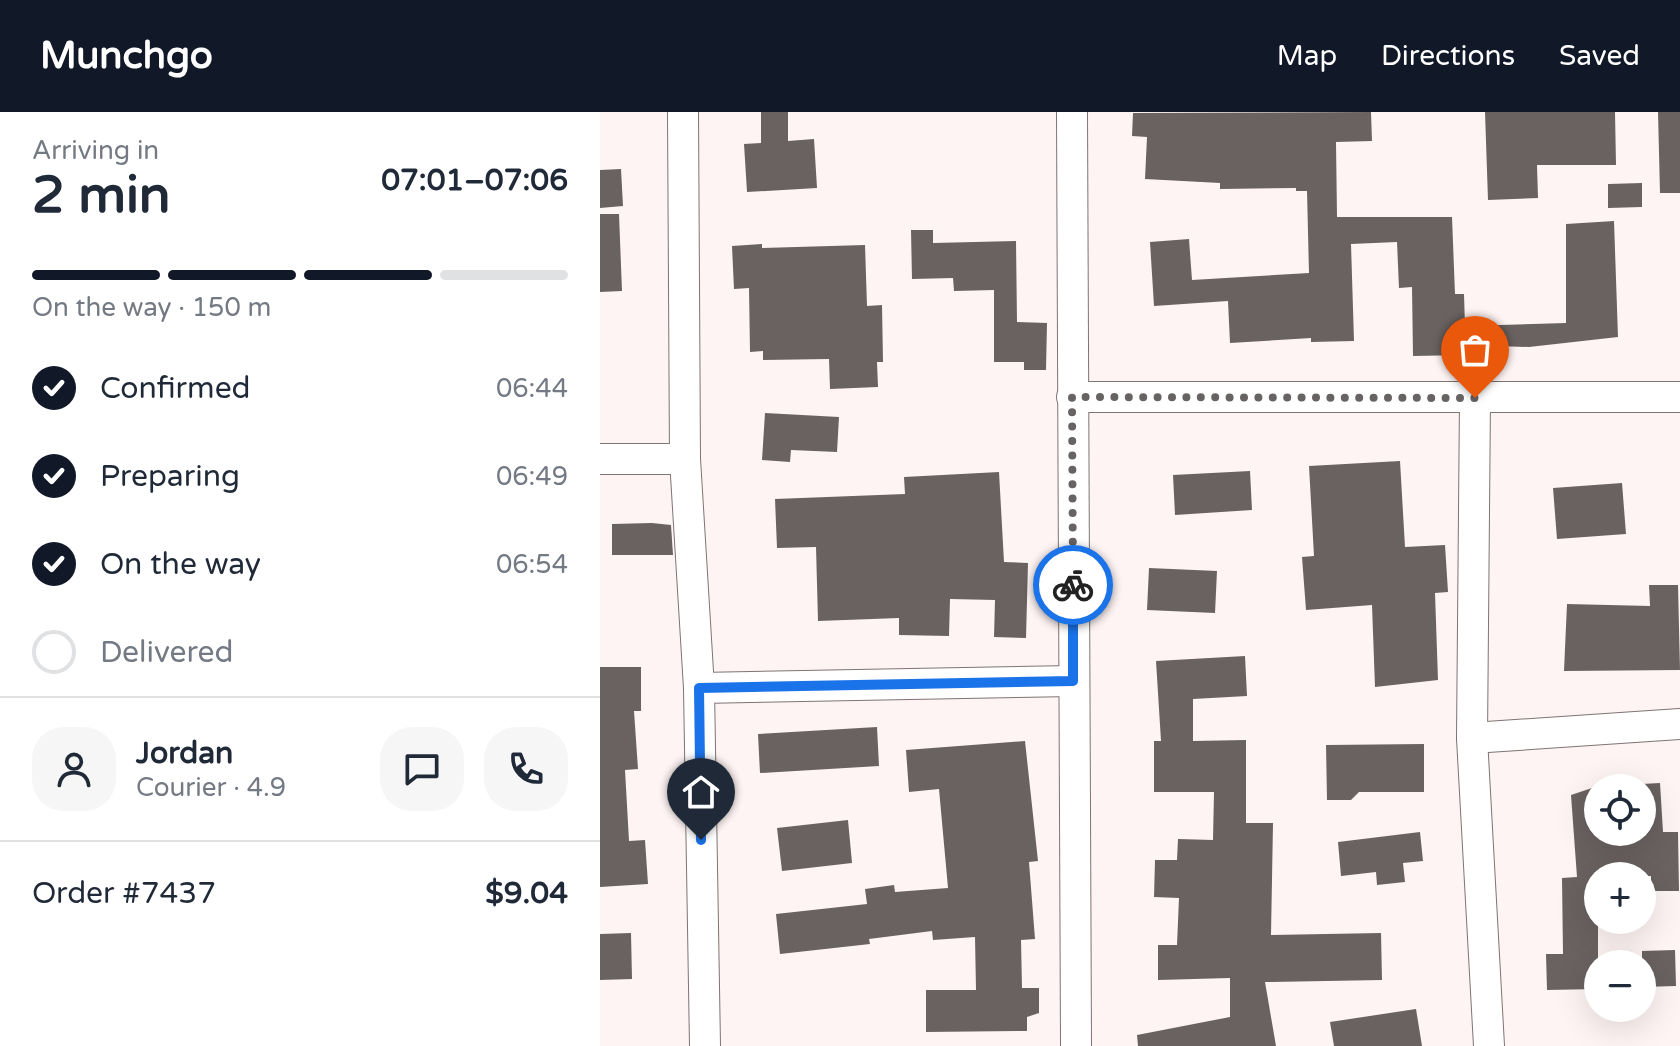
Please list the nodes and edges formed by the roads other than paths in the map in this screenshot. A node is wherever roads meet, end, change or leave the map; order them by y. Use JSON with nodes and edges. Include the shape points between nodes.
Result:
{"nodes":[{"id":1,"x":683,"y":112,"type":"edge"},
{"id":2,"x":1072,"y":112,"type":"edge"},
{"id":3,"x":1072,"y":397,"type":"junction"},
{"id":4,"x":1680,"y":397,"type":"edge"},
{"id":5,"x":1475,"y":398,"type":"junction"},
{"id":6,"x":600,"y":459,"type":"edge"},
{"id":7,"x":685,"y":459,"type":"junction"},
{"id":8,"x":1073,"y":681,"type":"junction"},
{"id":9,"x":699,"y":688,"type":"junction"},
{"id":10,"x":1680,"y":724,"type":"edge"},
{"id":11,"x":1472,"y":738,"type":"junction"},
{"id":12,"x":705,"y":1046,"type":"edge"},
{"id":13,"x":1076,"y":1046,"type":"edge"},
{"id":14,"x":1489,"y":1046,"type":"edge"}],
"edges":[{"from":1,"to":7,"type":"street"},
{"from":2,"to":3,"type":"street"},
{"from":3,"to":5,"type":"street"},
{"from":3,"to":8,"type":"street"},
{"from":4,"to":5,"type":"street"},
{"from":5,"to":11,"type":"street"},
{"from":6,"to":7,"type":"street"},
{"from":7,"to":9,"type":"street"},
{"from":8,"to":9,"type":"street"},
{"from":8,"to":13,"type":"street"},
{"from":9,"to":12,"type":"street"},
{"from":10,"to":11,"type":"street"},
{"from":11,"to":14,"type":"street"}]}
